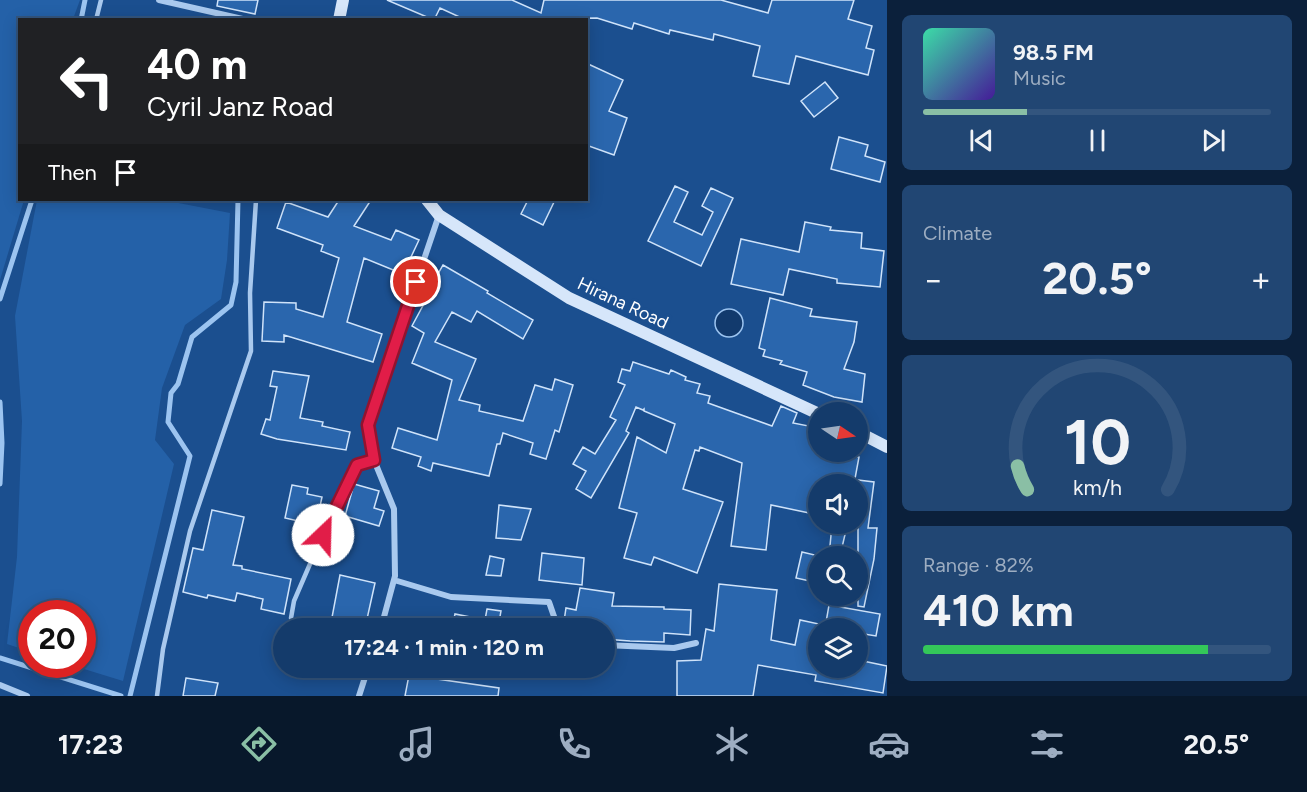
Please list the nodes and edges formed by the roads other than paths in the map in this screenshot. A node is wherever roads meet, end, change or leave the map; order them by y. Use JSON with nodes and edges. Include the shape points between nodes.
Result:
{"nodes":[{"id":1,"x":101,"y":0,"type":"edge"},
{"id":2,"x":159,"y":0,"type":"edge"},
{"id":3,"x":343,"y":0,"type":"edge"},
{"id":4,"x":96,"y":18,"type":"edge"},
{"id":5,"x":238,"y":18,"type":"edge"},
{"id":6,"x":339,"y":18,"type":"edge"},
{"id":7,"x":256,"y":201,"type":"edge"},
{"id":8,"x":428,"y":201,"type":"edge"},
{"id":9,"x":439,"y":215,"type":"junction"},
{"id":10,"x":808,"y":409,"type":"edge"},
{"id":11,"x":868,"y":437,"type":"edge"},
{"id":12,"x":887,"y":447,"type":"edge"},
{"id":13,"x":374,"y":460,"type":"junction"},
{"id":14,"x":394,"y":580,"type":"junction"},
{"id":15,"x":291,"y":618,"type":"dead end"},
{"id":16,"x":384,"y":618,"type":"edge"},
{"id":17,"x":555,"y":618,"type":"edge"},
{"id":18,"x":696,"y":643,"type":"dead end"},
{"id":19,"x":615,"y":645,"type":"edge"},
{"id":20,"x":365,"y":678,"type":"edge"},
{"id":21,"x":0,"y":686,"type":"edge"},
{"id":22,"x":27,"y":696,"type":"edge"},
{"id":23,"x":157,"y":696,"type":"edge"},
{"id":24,"x":359,"y":696,"type":"edge"}],
"edges":[{"from":1,"to":4,"type":"lane"},
{"from":2,"to":5,"type":"street"},
{"from":3,"to":6,"type":"street"},
{"from":7,"to":23,"type":"lane","via":[[251,351],[190,531],[163,649]]},
{"from":8,"to":9,"type":"street","name":"Hirana Road"},
{"from":9,"to":10,"type":"street","name":"Hirana Road","via":[[568,298]]},
{"from":9,"to":13,"type":"street","via":[[368,425]]},
{"from":11,"to":12,"type":"street"},
{"from":13,"to":14,"type":"street","via":[[394,509]]},
{"from":13,"to":15,"type":"lane","via":[[357,465],[294,601]]},
{"from":14,"to":16,"type":"street"},
{"from":14,"to":17,"type":"street","via":[[451,597],[549,602]]},
{"from":18,"to":19,"type":"street","via":[[674,648]]},
{"from":20,"to":24,"type":"street"},
{"from":21,"to":22,"type":"street"}]}
